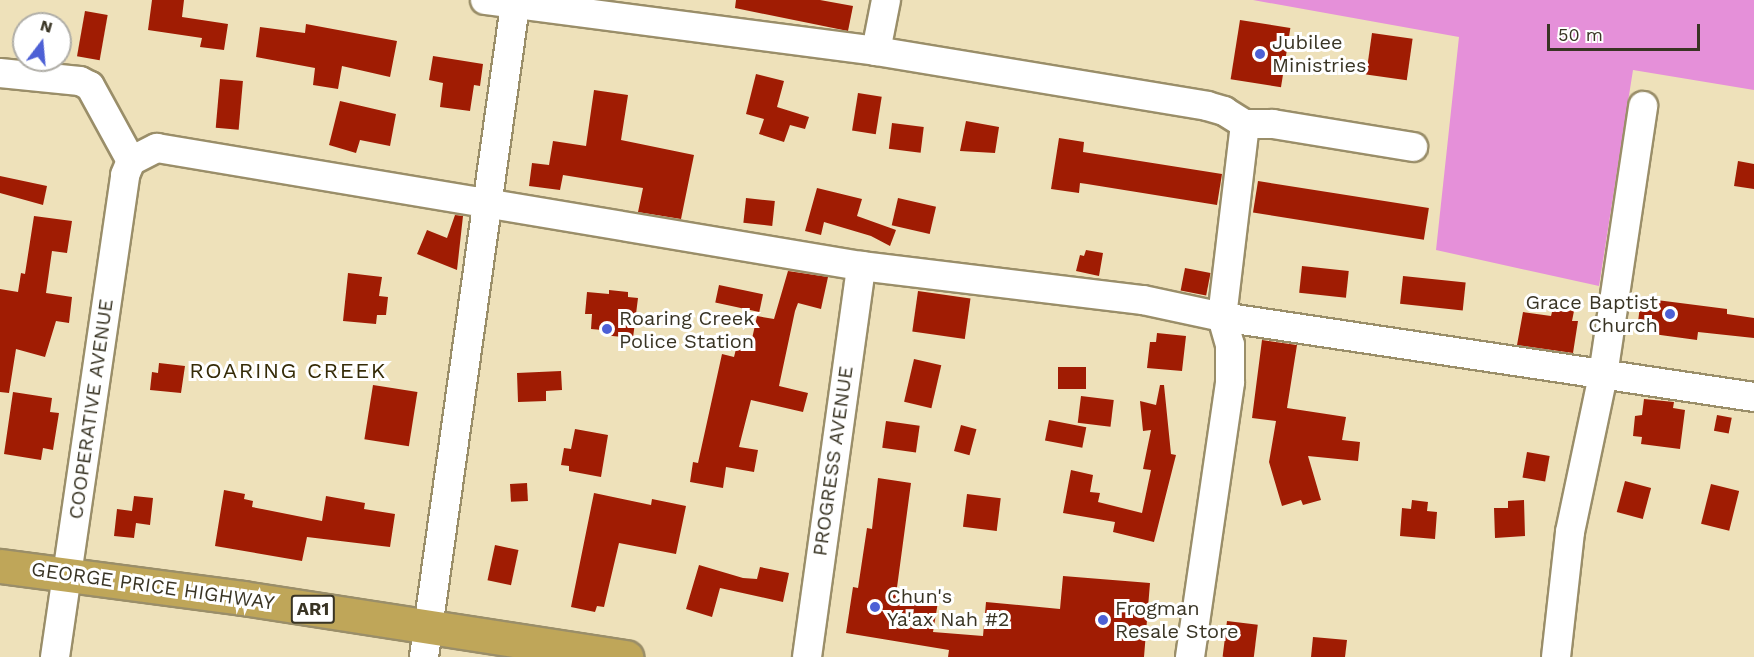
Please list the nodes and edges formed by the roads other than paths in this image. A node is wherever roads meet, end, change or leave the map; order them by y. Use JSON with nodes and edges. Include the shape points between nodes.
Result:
{"nodes":[{"id":1,"x":485,"y":0,"type":"edge"},
{"id":2,"x":886,"y":0,"type":"edge"},
{"id":3,"x":515,"y":4,"type":"junction"},
{"id":4,"x":876,"y":51,"type":"junction"},
{"id":5,"x":0,"y":73,"type":"edge"},
{"id":6,"x":1644,"y":106,"type":"dead end"},
{"id":7,"x":1245,"y":124,"type":"junction"},
{"id":8,"x":1413,"y":147,"type":"dead end"},
{"id":9,"x":131,"y":161,"type":"junction"},
{"id":10,"x":485,"y":204,"type":"junction"},
{"id":11,"x":861,"y":266,"type":"junction"},
{"id":12,"x":1222,"y":317,"type":"junction"},
{"id":13,"x":1603,"y":375,"type":"junction"},
{"id":14,"x":1754,"y":397,"type":"edge"},
{"id":15,"x":0,"y":566,"type":"edge"},
{"id":16,"x":67,"y":575,"type":"junction"},
{"id":17,"x":426,"y":642,"type":"edge"},
{"id":18,"x":55,"y":657,"type":"edge"},
{"id":19,"x":626,"y":657,"type":"edge"},
{"id":20,"x":807,"y":657,"type":"edge"},
{"id":21,"x":1190,"y":657,"type":"edge"},
{"id":22,"x":1556,"y":657,"type":"edge"}],
"edges":[{"from":1,"to":3,"type":"street"},
{"from":2,"to":4,"type":"street"},
{"from":3,"to":4,"type":"street"},
{"from":3,"to":10,"type":"street"},
{"from":4,"to":7,"type":"street","via":[[1207,106]]},
{"from":5,"to":9,"type":"street","via":[[80,81],[90,86]]},
{"from":6,"to":13,"type":"street"},
{"from":7,"to":8,"type":"street","via":[[1273,124]]},
{"from":7,"to":12,"type":"street"},
{"from":9,"to":10,"type":"street","via":[[157,148]]},
{"from":9,"to":16,"type":"street","name":"COOPERATIVE AVENUE","via":[[122,194]]},
{"from":10,"to":11,"type":"street"},
{"from":10,"to":17,"type":"street"},
{"from":11,"to":12,"type":"street","via":[[1143,300]]},
{"from":11,"to":20,"type":"street","name":"PROGRESS AVENUE"},
{"from":12,"to":13,"type":"street"},
{"from":12,"to":21,"type":"street","via":[[1230,345],[1230,382]]},
{"from":13,"to":14,"type":"street"},
{"from":13,"to":22,"type":"street","via":[[1570,532]]},
{"from":15,"to":16,"type":"highway","name":"GEORGE PRICE HIGHWAY","number":"AR1"},
{"from":16,"to":17,"type":"highway","name":"GEORGE PRICE HIGHWAY","number":"AR1"},
{"from":16,"to":18,"type":"street","name":"COOPERATIVE AVENUE"},
{"from":17,"to":19,"type":"highway","name":"GEORGE PRICE HIGHWAY","number":"AR1"}]}
